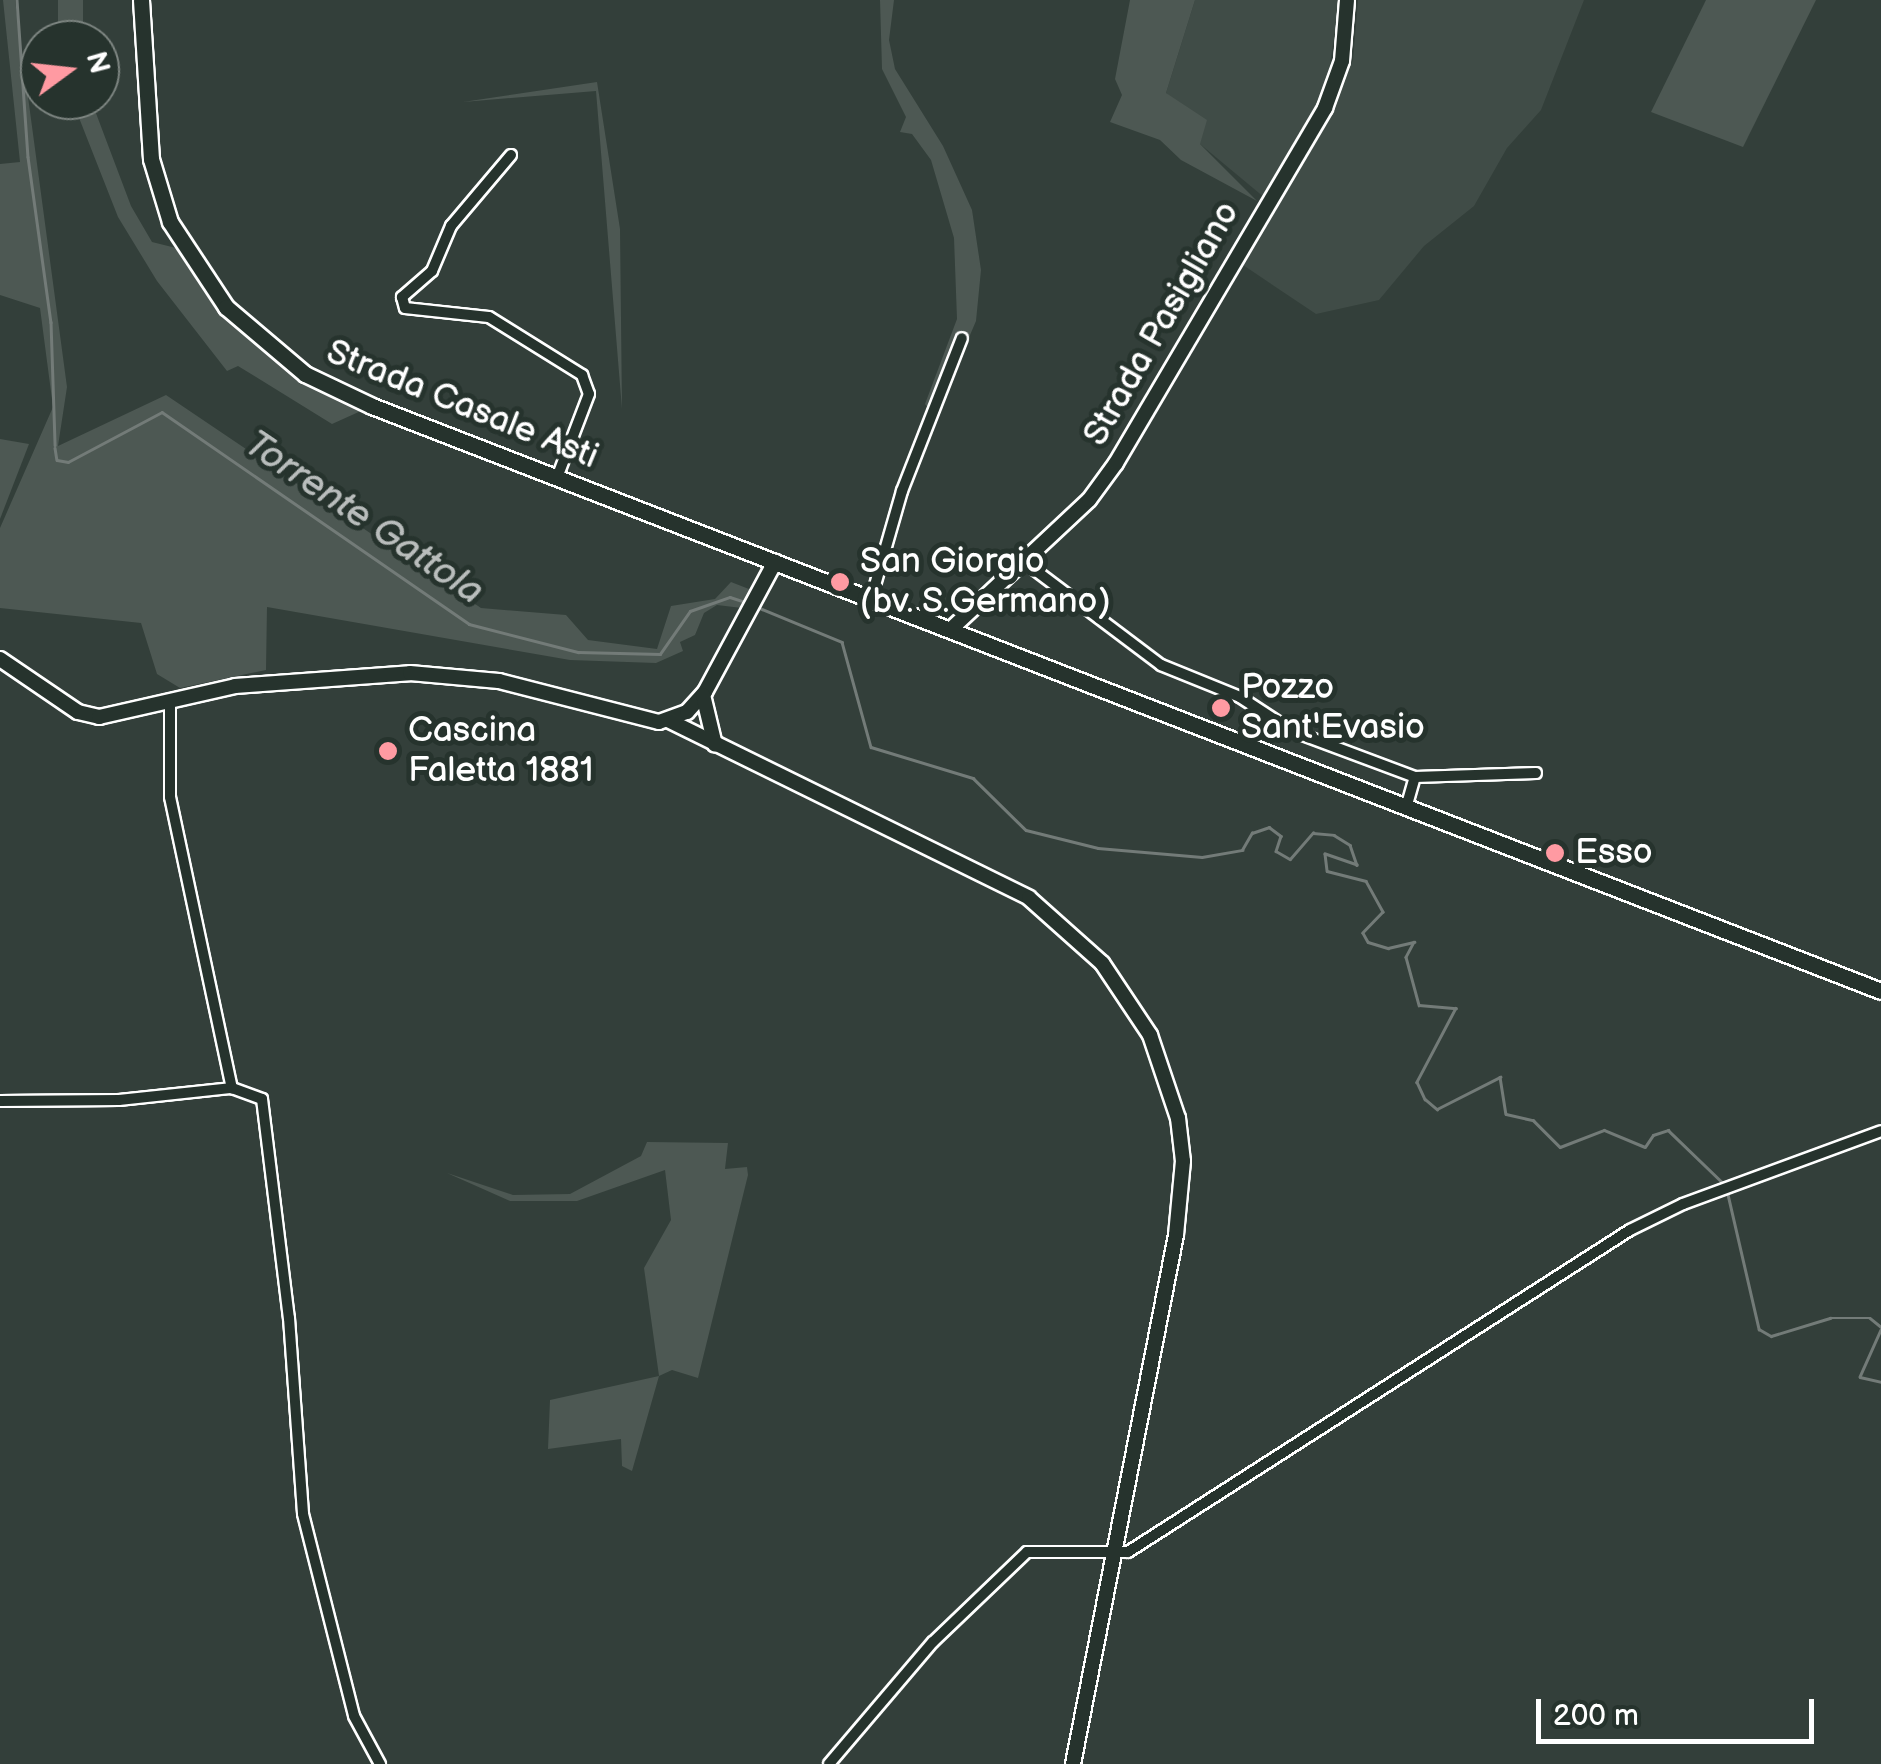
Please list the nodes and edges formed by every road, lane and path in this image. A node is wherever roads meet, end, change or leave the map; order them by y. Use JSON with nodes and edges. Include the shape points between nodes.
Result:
{"nodes":[{"id":1,"x":141,"y":0,"type":"edge"},
{"id":2,"x":1347,"y":0,"type":"edge"},
{"id":3,"x":512,"y":155,"type":"dead end"},
{"id":4,"x":962,"y":338,"type":"dead end"},
{"id":5,"x":557,"y":478,"type":"junction"},
{"id":6,"x":775,"y":562,"type":"junction"},
{"id":7,"x":1023,"y":562,"type":"junction"},
{"id":8,"x":871,"y":599,"type":"junction"},
{"id":9,"x":950,"y":630,"type":"junction"},
{"id":10,"x":0,"y":659,"type":"edge"},
{"id":11,"x":703,"y":695,"type":"junction"},
{"id":12,"x":170,"y":704,"type":"junction"},
{"id":13,"x":668,"y":720,"type":"junction"},
{"id":14,"x":716,"y":745,"type":"junction"},
{"id":15,"x":1536,"y":773,"type":"dead end"},
{"id":16,"x":1415,"y":777,"type":"junction"},
{"id":17,"x":1406,"y":808,"type":"junction"},
{"id":18,"x":1881,"y":992,"type":"edge"},
{"id":19,"x":232,"y":1088,"type":"junction"},
{"id":20,"x":0,"y":1100,"type":"edge"},
{"id":21,"x":1881,"y":1131,"type":"edge"},
{"id":22,"x":1114,"y":1553,"type":"junction"},
{"id":23,"x":380,"y":1764,"type":"edge"},
{"id":24,"x":829,"y":1764,"type":"edge"},
{"id":25,"x":1073,"y":1764,"type":"edge"}],
"edges":[{"from":1,"to":5,"type":"main road","name":"Strada Casale Asti","via":[[146,114],[158,190],[184,250],[226,307],[276,354],[338,392]]},
{"from":2,"to":7,"type":"street","name":"Strada Pasigliano","via":[[1342,61],[1312,131],[1109,474]]},
{"from":3,"to":5,"type":"street","via":[[452,226],[432,271],[402,297],[405,308],[489,317],[582,375],[589,394]]},
{"from":4,"to":8,"type":"street","via":[[902,491]]},
{"from":5,"to":6,"type":"main road","name":"Strada Casale Asti"},
{"from":6,"to":8,"type":"main road","name":"Strada Casale Asti"},
{"from":6,"to":11,"type":"street"},
{"from":7,"to":9,"type":"street","name":"Strada Pasigliano"},
{"from":7,"to":16,"type":"street","via":[[1162,665],[1240,697],[1292,731]]},
{"from":8,"to":9,"type":"main road","name":"Strada Casale Asti"},
{"from":9,"to":17,"type":"main road","name":"Strada Casale Asti"},
{"from":10,"to":12,"type":"street","via":[[78,712],[122,716]]},
{"from":11,"to":13,"type":"street"},
{"from":11,"to":14,"type":"street"},
{"from":12,"to":13,"type":"street","via":[[235,686],[410,673],[499,681],[650,721]]},
{"from":12,"to":19,"type":"street","via":[[170,796]]},
{"from":13,"to":14,"type":"street"},
{"from":14,"to":22,"type":"street","via":[[1029,898],[1102,963],[1150,1035],[1178,1118],[1182,1161],[1176,1235]]},
{"from":15,"to":16,"type":"street"},
{"from":16,"to":17,"type":"street"},
{"from":17,"to":18,"type":"main road","name":"Strada Casale Asti"},
{"from":19,"to":20,"type":"street","via":[[119,1100]]},
{"from":19,"to":23,"type":"street","via":[[254,1092],[266,1114],[302,1514],[354,1716]]},
{"from":21,"to":22,"type":"street","via":[[1630,1230],[1128,1552]]},
{"from":22,"to":24,"type":"street","via":[[1042,1548],[1014,1560],[857,1724]]},
{"from":22,"to":25,"type":"street"}]}
